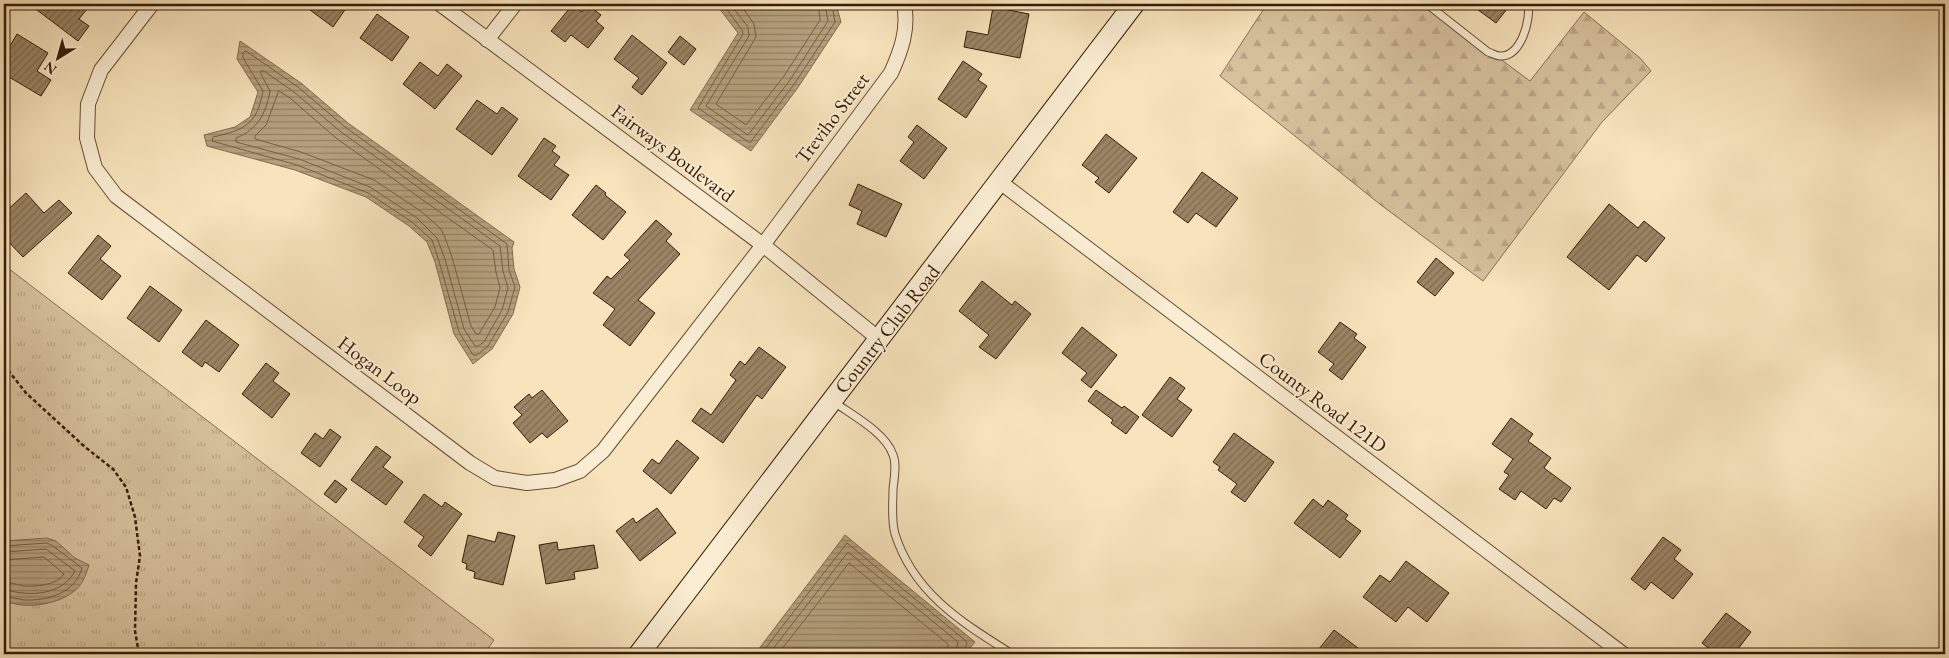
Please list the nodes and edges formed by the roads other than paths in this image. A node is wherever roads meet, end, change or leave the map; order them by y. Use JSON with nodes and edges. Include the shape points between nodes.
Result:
{"nodes":[{"id":1,"x":152,"y":4,"type":"edge"},
{"id":2,"x":440,"y":4,"type":"edge"},
{"id":3,"x":514,"y":4,"type":"edge"},
{"id":4,"x":904,"y":4,"type":"edge"},
{"id":5,"x":1134,"y":4,"type":"edge"},
{"id":6,"x":1427,"y":4,"type":"edge"},
{"id":7,"x":1528,"y":4,"type":"edge"},
{"id":8,"x":487,"y":40,"type":"junction"},
{"id":9,"x":1000,"y":182,"type":"junction"},
{"id":10,"x":763,"y":244,"type":"junction"},
{"id":11,"x":879,"y":339,"type":"junction"},
{"id":12,"x":832,"y":400,"type":"junction"},
{"id":13,"x":639,"y":654,"type":"edge"},
{"id":14,"x":1012,"y":654,"type":"edge"},
{"id":15,"x":1623,"y":654,"type":"edge"}],
"edges":[{"from":1,"to":10,"type":"street","name":"Hogan Loop","via":[[101,70],[88,104],[87,138],[100,175],[116,196],[470,463],[495,478],[527,483],[555,480],[580,471],[603,452]]},
{"from":2,"to":8,"type":"street","name":"Fairways Boulevard"},
{"from":3,"to":8,"type":"street"},
{"from":4,"to":10,"type":"street","name":"Treviho Street","via":[[905,32],[891,73]]},
{"from":5,"to":9,"type":"street","name":"Country Club Road"},
{"from":6,"to":7,"type":"lane","via":[[1488,52],[1498,56],[1505,55],[1522,40],[1527,27]]},
{"from":8,"to":10,"type":"street","name":"Fairways Boulevard"},
{"from":9,"to":11,"type":"street","name":"Country Club Road"},
{"from":9,"to":15,"type":"street","name":"County Road 121D"},
{"from":10,"to":11,"type":"street","name":"Fairways Boulevard"},
{"from":11,"to":12,"type":"street","name":"Country Club Road"},
{"from":12,"to":13,"type":"street","name":"Country Club Road"},
{"from":12,"to":14,"type":"lane","via":[[881,436],[894,455],[894,532],[915,576],[965,624]]}]}
